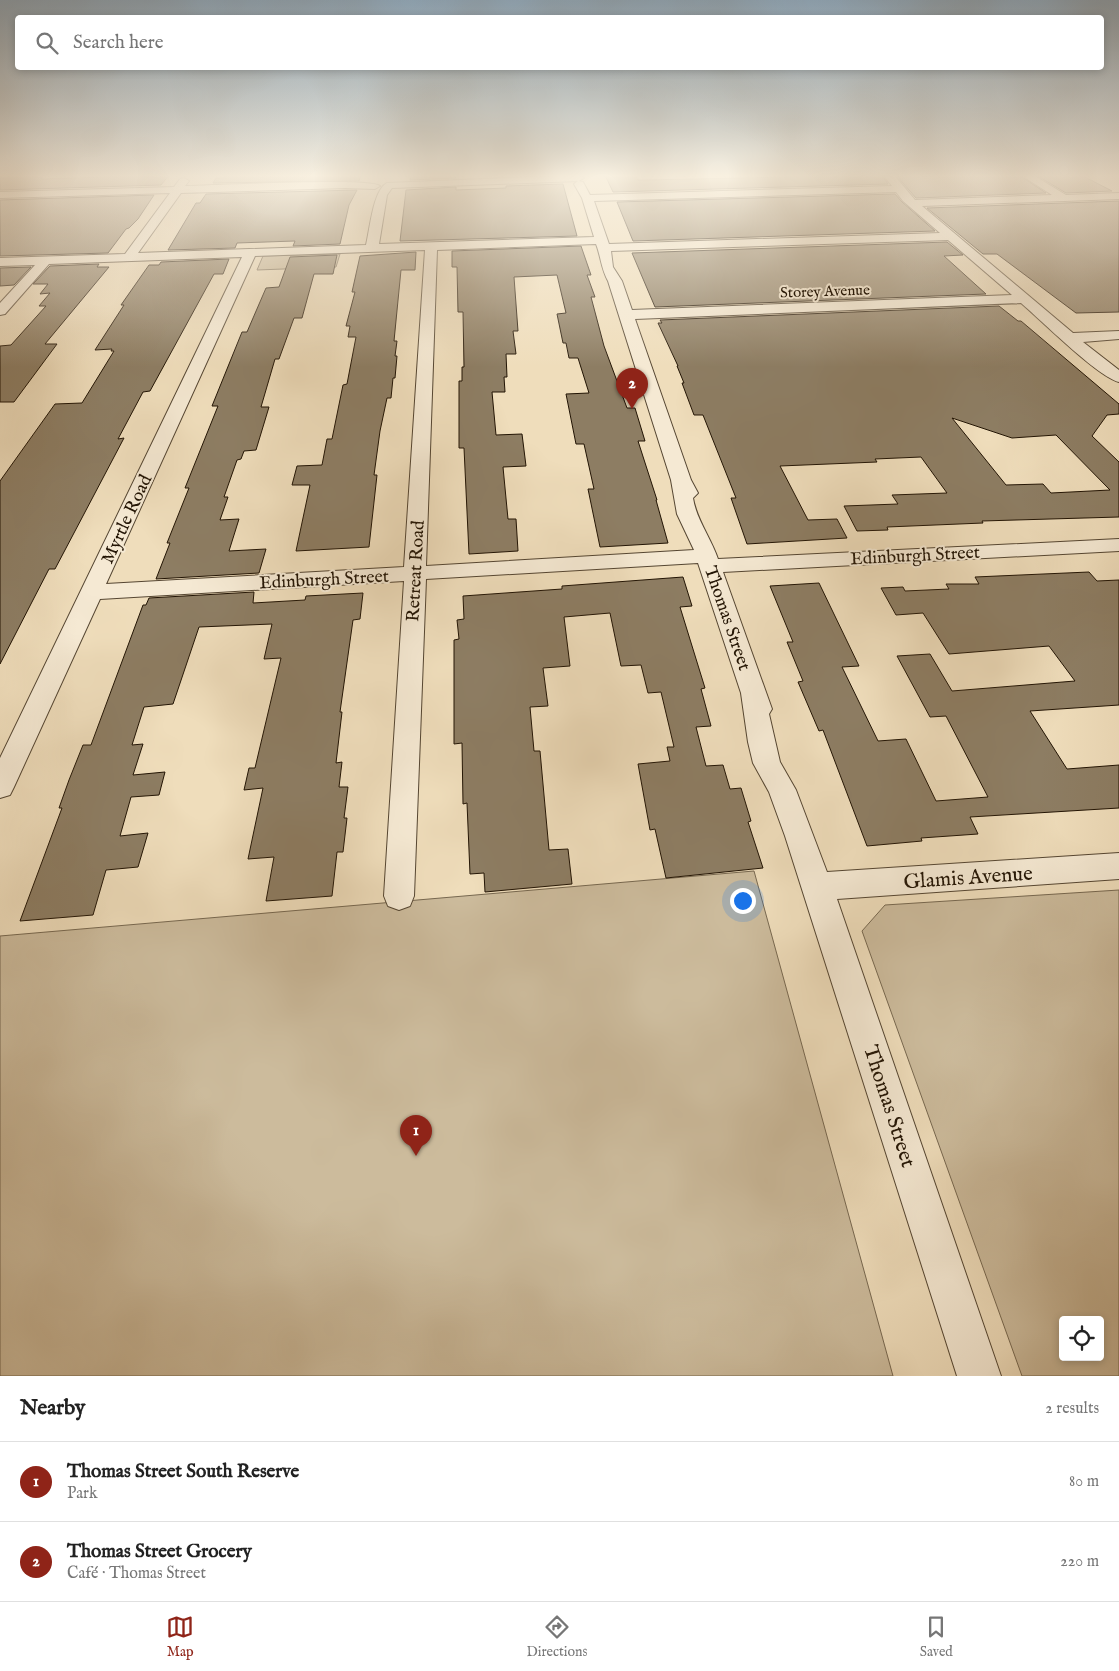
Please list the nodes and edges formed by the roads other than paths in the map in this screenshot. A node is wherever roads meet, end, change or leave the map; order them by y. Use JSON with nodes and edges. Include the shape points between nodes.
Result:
{"nodes":[{"id":1,"x":142,"y":239,"type":"edge"},
{"id":2,"x":374,"y":239,"type":"edge"},
{"id":3,"x":601,"y":239,"type":"edge"},
{"id":4,"x":857,"y":239,"type":"edge"},
{"id":5,"x":954,"y":239,"type":"edge"},
{"id":6,"x":431,"y":246,"type":"junction"},
{"id":7,"x":372,"y":248,"type":"junction"},
{"id":8,"x":604,"y":248,"type":"junction"},
{"id":9,"x":251,"y":252,"type":"junction"},
{"id":10,"x":130,"y":256,"type":"junction"},
{"id":11,"x":47,"y":259,"type":"junction"},
{"id":12,"x":0,"y":262,"type":"edge"},
{"id":13,"x":1025,"y":299,"type":"junction"},
{"id":14,"x":0,"y":310,"type":"edge"},
{"id":15,"x":626,"y":315,"type":"junction"},
{"id":16,"x":1119,"y":335,"type":"edge"},
{"id":17,"x":1071,"y":338,"type":"junction"},
{"id":18,"x":1119,"y":377,"type":"edge"},
{"id":19,"x":1119,"y":545,"type":"edge"},
{"id":20,"x":706,"y":555,"type":"junction"},
{"id":21,"x":415,"y":574,"type":"junction"},
{"id":22,"x":92,"y":592,"type":"junction"},
{"id":23,"x":0,"y":787,"type":"edge"},
{"id":24,"x":1119,"y":866,"type":"edge"},
{"id":25,"x":817,"y":887,"type":"junction"},
{"id":26,"x":399,"y":896,"type":"dead end"},
{"id":27,"x":979,"y":1376,"type":"edge"}],
"edges":[{"from":1,"to":10,"type":"street"},
{"from":2,"to":7,"type":"street"},
{"from":3,"to":8,"type":"street","name":"Thomas Street"},
{"from":4,"to":8,"type":"street"},
{"from":5,"to":13,"type":"street"},
{"from":6,"to":7,"type":"street"},
{"from":6,"to":8,"type":"street"},
{"from":6,"to":21,"type":"street","name":"Retreat Road"},
{"from":7,"to":9,"type":"street"},
{"from":8,"to":15,"type":"street","name":"Thomas Street","via":[[606,267],[615,282]]},
{"from":9,"to":10,"type":"street"},
{"from":9,"to":22,"type":"street","name":"Myrtle Road"},
{"from":10,"to":11,"type":"street"},
{"from":11,"to":12,"type":"street"},
{"from":11,"to":14,"type":"street"},
{"from":13,"to":15,"type":"street","name":"Storey Avenue"},
{"from":13,"to":17,"type":"street"},
{"from":15,"to":20,"type":"street","name":"Thomas Street","via":[[681,480],[687,514]]},
{"from":16,"to":17,"type":"street"},
{"from":17,"to":18,"type":"street"},
{"from":19,"to":20,"type":"street","name":"Edinburgh Street"},
{"from":20,"to":21,"type":"street","name":"Edinburgh Street"},
{"from":20,"to":25,"type":"street","name":"Thomas Street","via":[[753,694],[767,763],[782,790]]},
{"from":21,"to":22,"type":"street","name":"Edinburgh Street"},
{"from":21,"to":26,"type":"street","name":"Retreat Road"},
{"from":22,"to":23,"type":"street","name":"Myrtle Road"},
{"from":24,"to":25,"type":"street","name":"Glamis Avenue"},
{"from":25,"to":27,"type":"street","name":"Thomas Street"}]}
